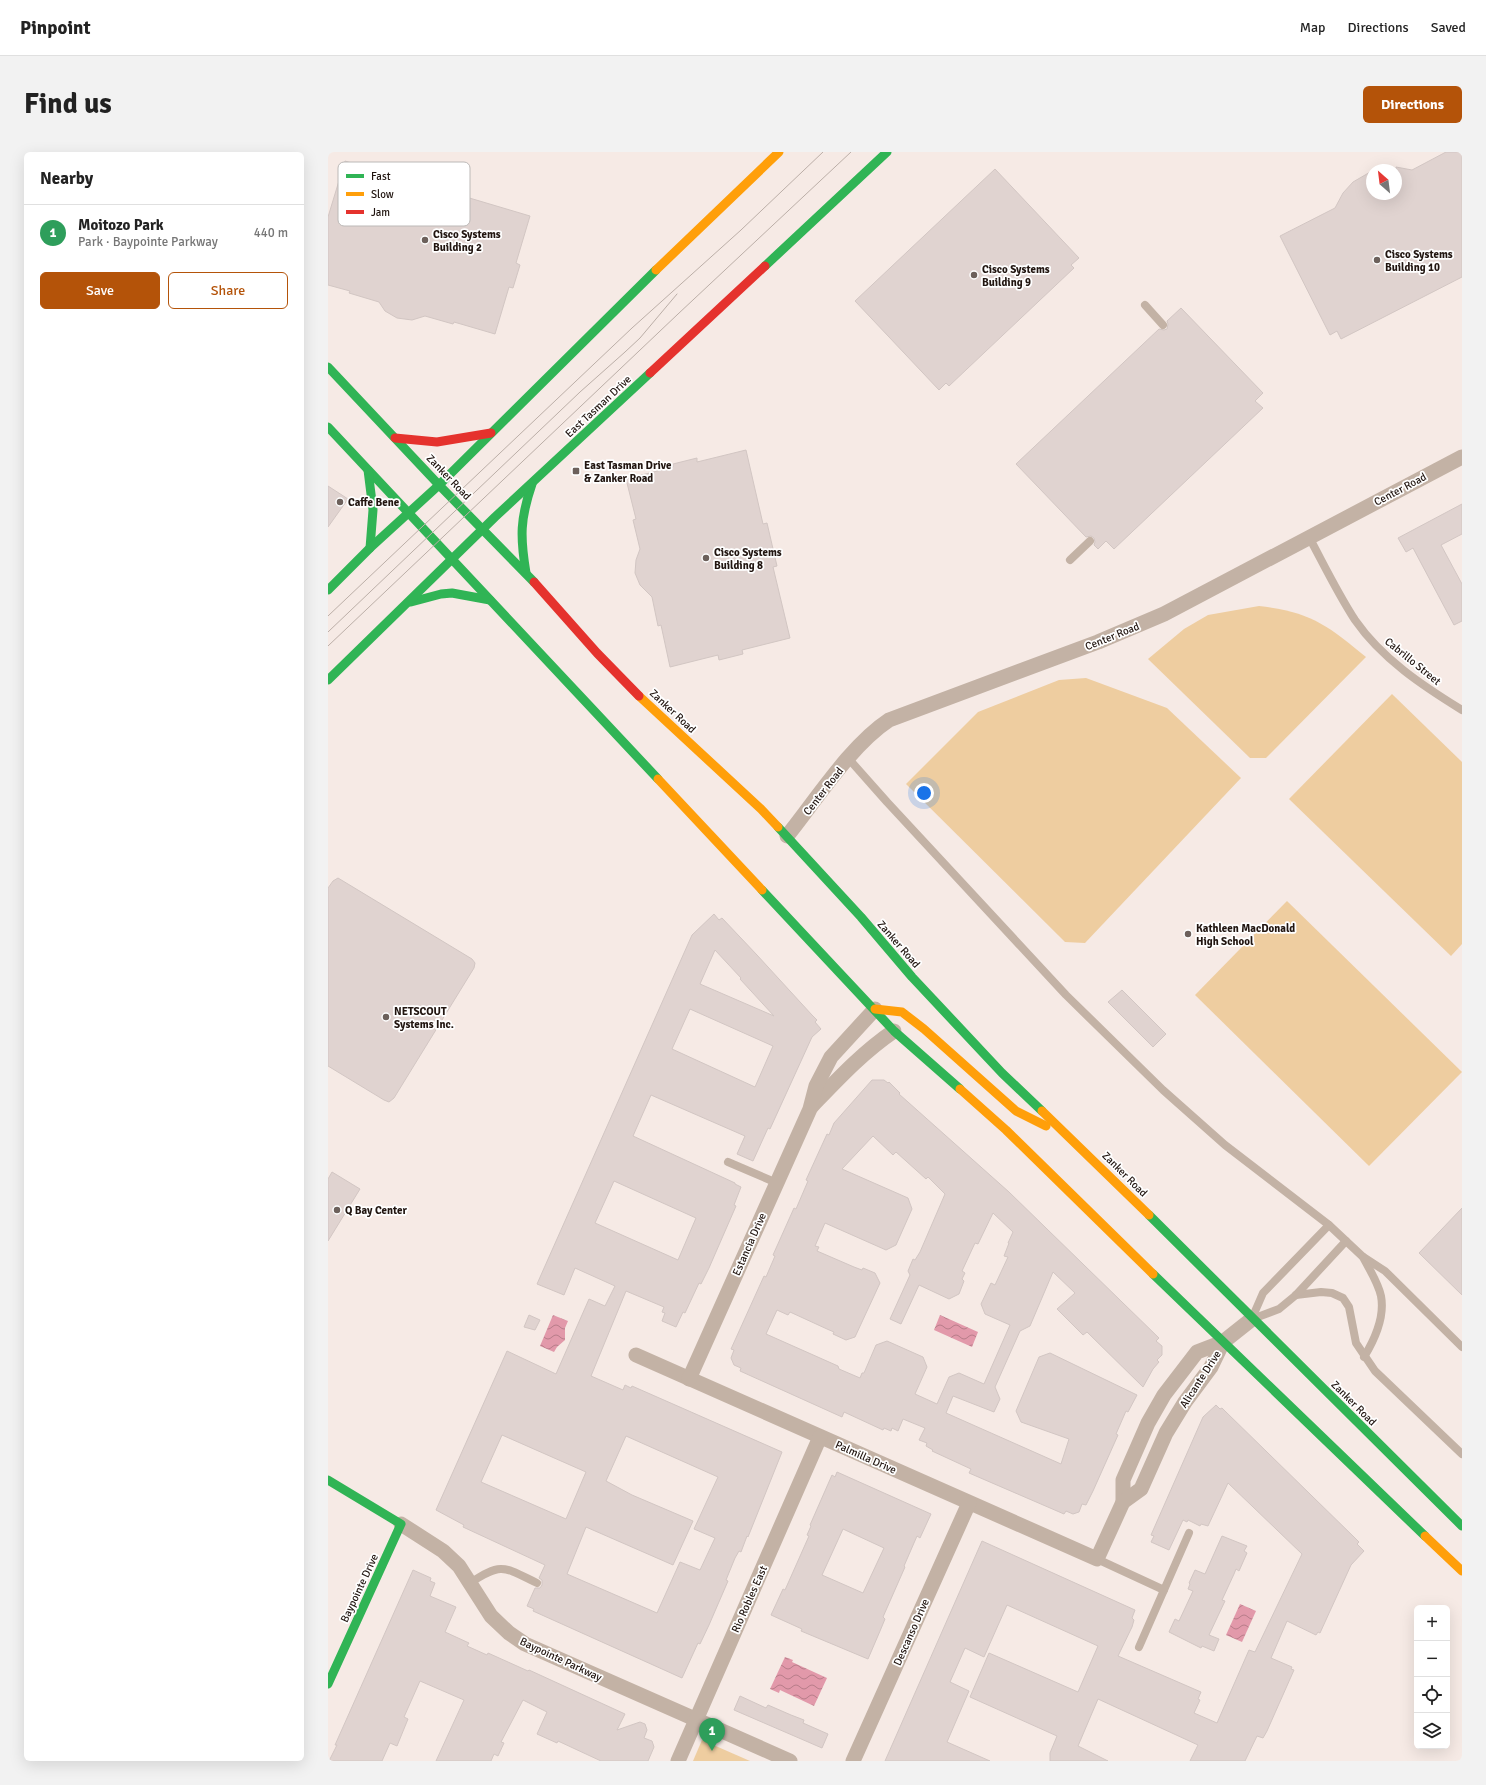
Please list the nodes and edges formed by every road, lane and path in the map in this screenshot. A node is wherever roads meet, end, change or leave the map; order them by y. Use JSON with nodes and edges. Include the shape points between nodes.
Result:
{"nodes":[{"id":1,"x":779,"y":152,"type":"edge"},
{"id":2,"x":887,"y":152,"type":"edge"},
{"id":3,"x":1145,"y":305,"type":"dead end"},
{"id":4,"x":1163,"y":325,"type":"dead end"},
{"id":5,"x":328,"y":367,"type":"edge"},
{"id":6,"x":328,"y":427,"type":"edge"},
{"id":7,"x":491,"y":433,"type":"junction"},
{"id":8,"x":395,"y":438,"type":"junction"},
{"id":9,"x":1462,"y":457,"type":"edge"},
{"id":10,"x":368,"y":470,"type":"junction"},
{"id":11,"x":533,"y":482,"type":"junction"},
{"id":12,"x":439,"y":485,"type":"junction"},
{"id":13,"x":408,"y":514,"type":"junction"},
{"id":14,"x":483,"y":530,"type":"junction"},
{"id":15,"x":1309,"y":537,"type":"junction"},
{"id":16,"x":1090,"y":541,"type":"dead end"},
{"id":17,"x":370,"y":548,"type":"junction"},
{"id":18,"x":452,"y":560,"type":"junction"},
{"id":19,"x":1070,"y":560,"type":"dead end"},
{"id":20,"x":526,"y":573,"type":"junction"},
{"id":21,"x":328,"y":590,"type":"edge"},
{"id":22,"x":490,"y":600,"type":"junction"},
{"id":23,"x":408,"y":603,"type":"junction"},
{"id":24,"x":328,"y":680,"type":"edge"},
{"id":25,"x":1462,"y":710,"type":"edge"},
{"id":26,"x":848,"y":758,"type":"junction"},
{"id":27,"x":787,"y":836,"type":"junction"},
{"id":28,"x":875,"y":1009,"type":"junction"},
{"id":29,"x":894,"y":1031,"type":"junction"},
{"id":30,"x":810,"y":1109,"type":"junction"},
{"id":31,"x":1071,"y":1138,"type":"junction"},
{"id":32,"x":728,"y":1162,"type":"dead end"},
{"id":33,"x":777,"y":1183,"type":"junction"},
{"id":34,"x":1329,"y":1225,"type":"junction"},
{"id":35,"x":1346,"y":1241,"type":"junction"},
{"id":36,"x":1362,"y":1256,"type":"junction"},
{"id":37,"x":1296,"y":1296,"type":"junction"},
{"id":38,"x":1252,"y":1319,"type":"junction"},
{"id":39,"x":1223,"y":1342,"type":"junction"},
{"id":40,"x":1462,"y":1346,"type":"edge"},
{"id":41,"x":636,"y":1355,"type":"dead end"},
{"id":42,"x":1364,"y":1357,"type":"junction"},
{"id":43,"x":689,"y":1379,"type":"junction"},
{"id":44,"x":820,"y":1437,"type":"junction"},
{"id":45,"x":1462,"y":1454,"type":"edge"},
{"id":46,"x":328,"y":1480,"type":"edge"},
{"id":47,"x":1123,"y":1502,"type":"junction"},
{"id":48,"x":969,"y":1503,"type":"junction"},
{"id":49,"x":401,"y":1524,"type":"junction"},
{"id":50,"x":1462,"y":1526,"type":"edge"},
{"id":51,"x":1189,"y":1533,"type":"dead end"},
{"id":52,"x":1097,"y":1559,"type":"junction"},
{"id":53,"x":1462,"y":1571,"type":"edge"},
{"id":54,"x":470,"y":1583,"type":"junction"},
{"id":55,"x":538,"y":1583,"type":"dead end"},
{"id":56,"x":1164,"y":1590,"type":"junction"},
{"id":57,"x":1139,"y":1646,"type":"dead end"},
{"id":58,"x":328,"y":1684,"type":"edge"},
{"id":59,"x":697,"y":1719,"type":"junction"},
{"id":60,"x":678,"y":1761,"type":"edge"},
{"id":61,"x":790,"y":1761,"type":"edge"},
{"id":62,"x":854,"y":1761,"type":"edge"}],
"edges":[{"from":1,"to":7,"type":"main road","via":[[695,231]]},
{"from":2,"to":11,"type":"main road","name":"East Tasman Drive"},
{"from":3,"to":4,"type":"lane"},
{"from":5,"to":8,"type":"main road","name":"Zanker Road"},
{"from":6,"to":10,"type":"main road"},
{"from":7,"to":8,"type":"main road","via":[[437,442]]},
{"from":7,"to":12,"type":"main road"},
{"from":8,"to":12,"type":"main road","name":"Zanker Road"},
{"from":9,"to":15,"type":"street","name":"Center Road"},
{"from":10,"to":13,"type":"main road"},
{"from":10,"to":17,"type":"main road","via":[[373,510]]},
{"from":11,"to":14,"type":"main road","name":"East Tasman Drive"},
{"from":11,"to":20,"type":"main road","via":[[523,508],[520,531]]},
{"from":12,"to":13,"type":"main road"},
{"from":12,"to":14,"type":"main road","name":"Zanker Road"},
{"from":13,"to":17,"type":"main road"},
{"from":13,"to":18,"type":"main road"},
{"from":14,"to":18,"type":"main road","name":"East Tasman Drive"},
{"from":14,"to":20,"type":"main road","name":"Zanker Road"},
{"from":15,"to":25,"type":"lane","name":"Cabrillo Street","via":[[1356,620],[1378,647],[1431,690]]},
{"from":15,"to":26,"type":"street","name":"Center Road","via":[[1129,630],[889,720],[869,735]]},
{"from":16,"to":19,"type":"lane"},
{"from":17,"to":21,"type":"main road"},
{"from":18,"to":22,"type":"main road"},
{"from":18,"to":23,"type":"main road","name":"East Tasman Drive"},
{"from":20,"to":27,"type":"main road","name":"Zanker Road","via":[[643,700]]},
{"from":22,"to":23,"type":"main road","via":[[452,593]]},
{"from":22,"to":28,"type":"main road"},
{"from":23,"to":24,"type":"main road","name":"East Tasman Drive"},
{"from":26,"to":27,"type":"street","name":"Center Road"},
{"from":26,"to":34,"type":"lane","via":[[1066,995],[1163,1090],[1225,1145]]},
{"from":27,"to":31,"type":"main road","name":"Zanker Road","via":[[974,1044]]},
{"from":28,"to":29,"type":"main road"},
{"from":28,"to":30,"type":"street","name":"Estancia Drive","via":[[832,1057],[816,1086]]},
{"from":28,"to":31,"type":"main road","via":[[902,1012],[1016,1111]]},
{"from":29,"to":30,"type":"street","name":"Estancia Drive","via":[[876,1043],[843,1073]]},
{"from":29,"to":39,"type":"main road","via":[[1006,1130]]},
{"from":30,"to":33,"type":"street","name":"Estancia Drive"},
{"from":31,"to":38,"type":"main road","name":"Zanker Road","via":[[1233,1297]]},
{"from":32,"to":33,"type":"lane"},
{"from":33,"to":43,"type":"street","name":"Estancia Drive"},
{"from":34,"to":35,"type":"lane"},
{"from":34,"to":38,"type":"lane","via":[[1263,1293]]},
{"from":35,"to":36,"type":"lane"},
{"from":35,"to":37,"type":"lane"},
{"from":36,"to":40,"type":"lane","via":[[1385,1271]]},
{"from":36,"to":42,"type":"lane","via":[[1381,1296],[1380,1320],[1374,1342]]},
{"from":37,"to":38,"type":"lane","via":[[1279,1309]]},
{"from":37,"to":42,"type":"lane","via":[[1321,1292],[1343,1298],[1349,1307],[1356,1343]]},
{"from":38,"to":39,"type":"street"},
{"from":38,"to":50,"type":"main road","name":"Zanker Road"},
{"from":39,"to":47,"type":"street","name":"Alicante Drive","via":[[1210,1367],[1166,1433],[1141,1489]]},
{"from":39,"to":47,"type":"street","name":"Alicante Drive","via":[[1197,1352],[1164,1395],[1148,1423],[1123,1480]]},
{"from":39,"to":53,"type":"main road"},
{"from":41,"to":43,"type":"street","name":"Palmilla Drive"},
{"from":42,"to":45,"type":"lane","via":[[1375,1371]]},
{"from":43,"to":44,"type":"street","name":"Palmilla Drive"},
{"from":44,"to":48,"type":"street","name":"Palmilla Drive"},
{"from":44,"to":59,"type":"street","name":"Rio Robles East"},
{"from":46,"to":49,"type":"main road","name":"Baypointe Parkway"},
{"from":47,"to":52,"type":"street","name":"Alicante Drive"},
{"from":48,"to":52,"type":"street","name":"Palmilla Drive"},
{"from":48,"to":62,"type":"street","name":"Descanso Drive"},
{"from":49,"to":54,"type":"street","name":"Baypointe Parkway","via":[[443,1551],[459,1566]]},
{"from":49,"to":58,"type":"main road","name":"Baypointe Drive"},
{"from":51,"to":56,"type":"lane"},
{"from":52,"to":56,"type":"lane"},
{"from":54,"to":55,"type":"lane","via":[[496,1568],[509,1570]]},
{"from":54,"to":59,"type":"street","name":"Baypointe Parkway","via":[[491,1616],[525,1644]]},
{"from":56,"to":57,"type":"lane"},
{"from":59,"to":60,"type":"street","name":"Rio Robles East"},
{"from":59,"to":61,"type":"street","name":"Baypointe Parkway"}]}
